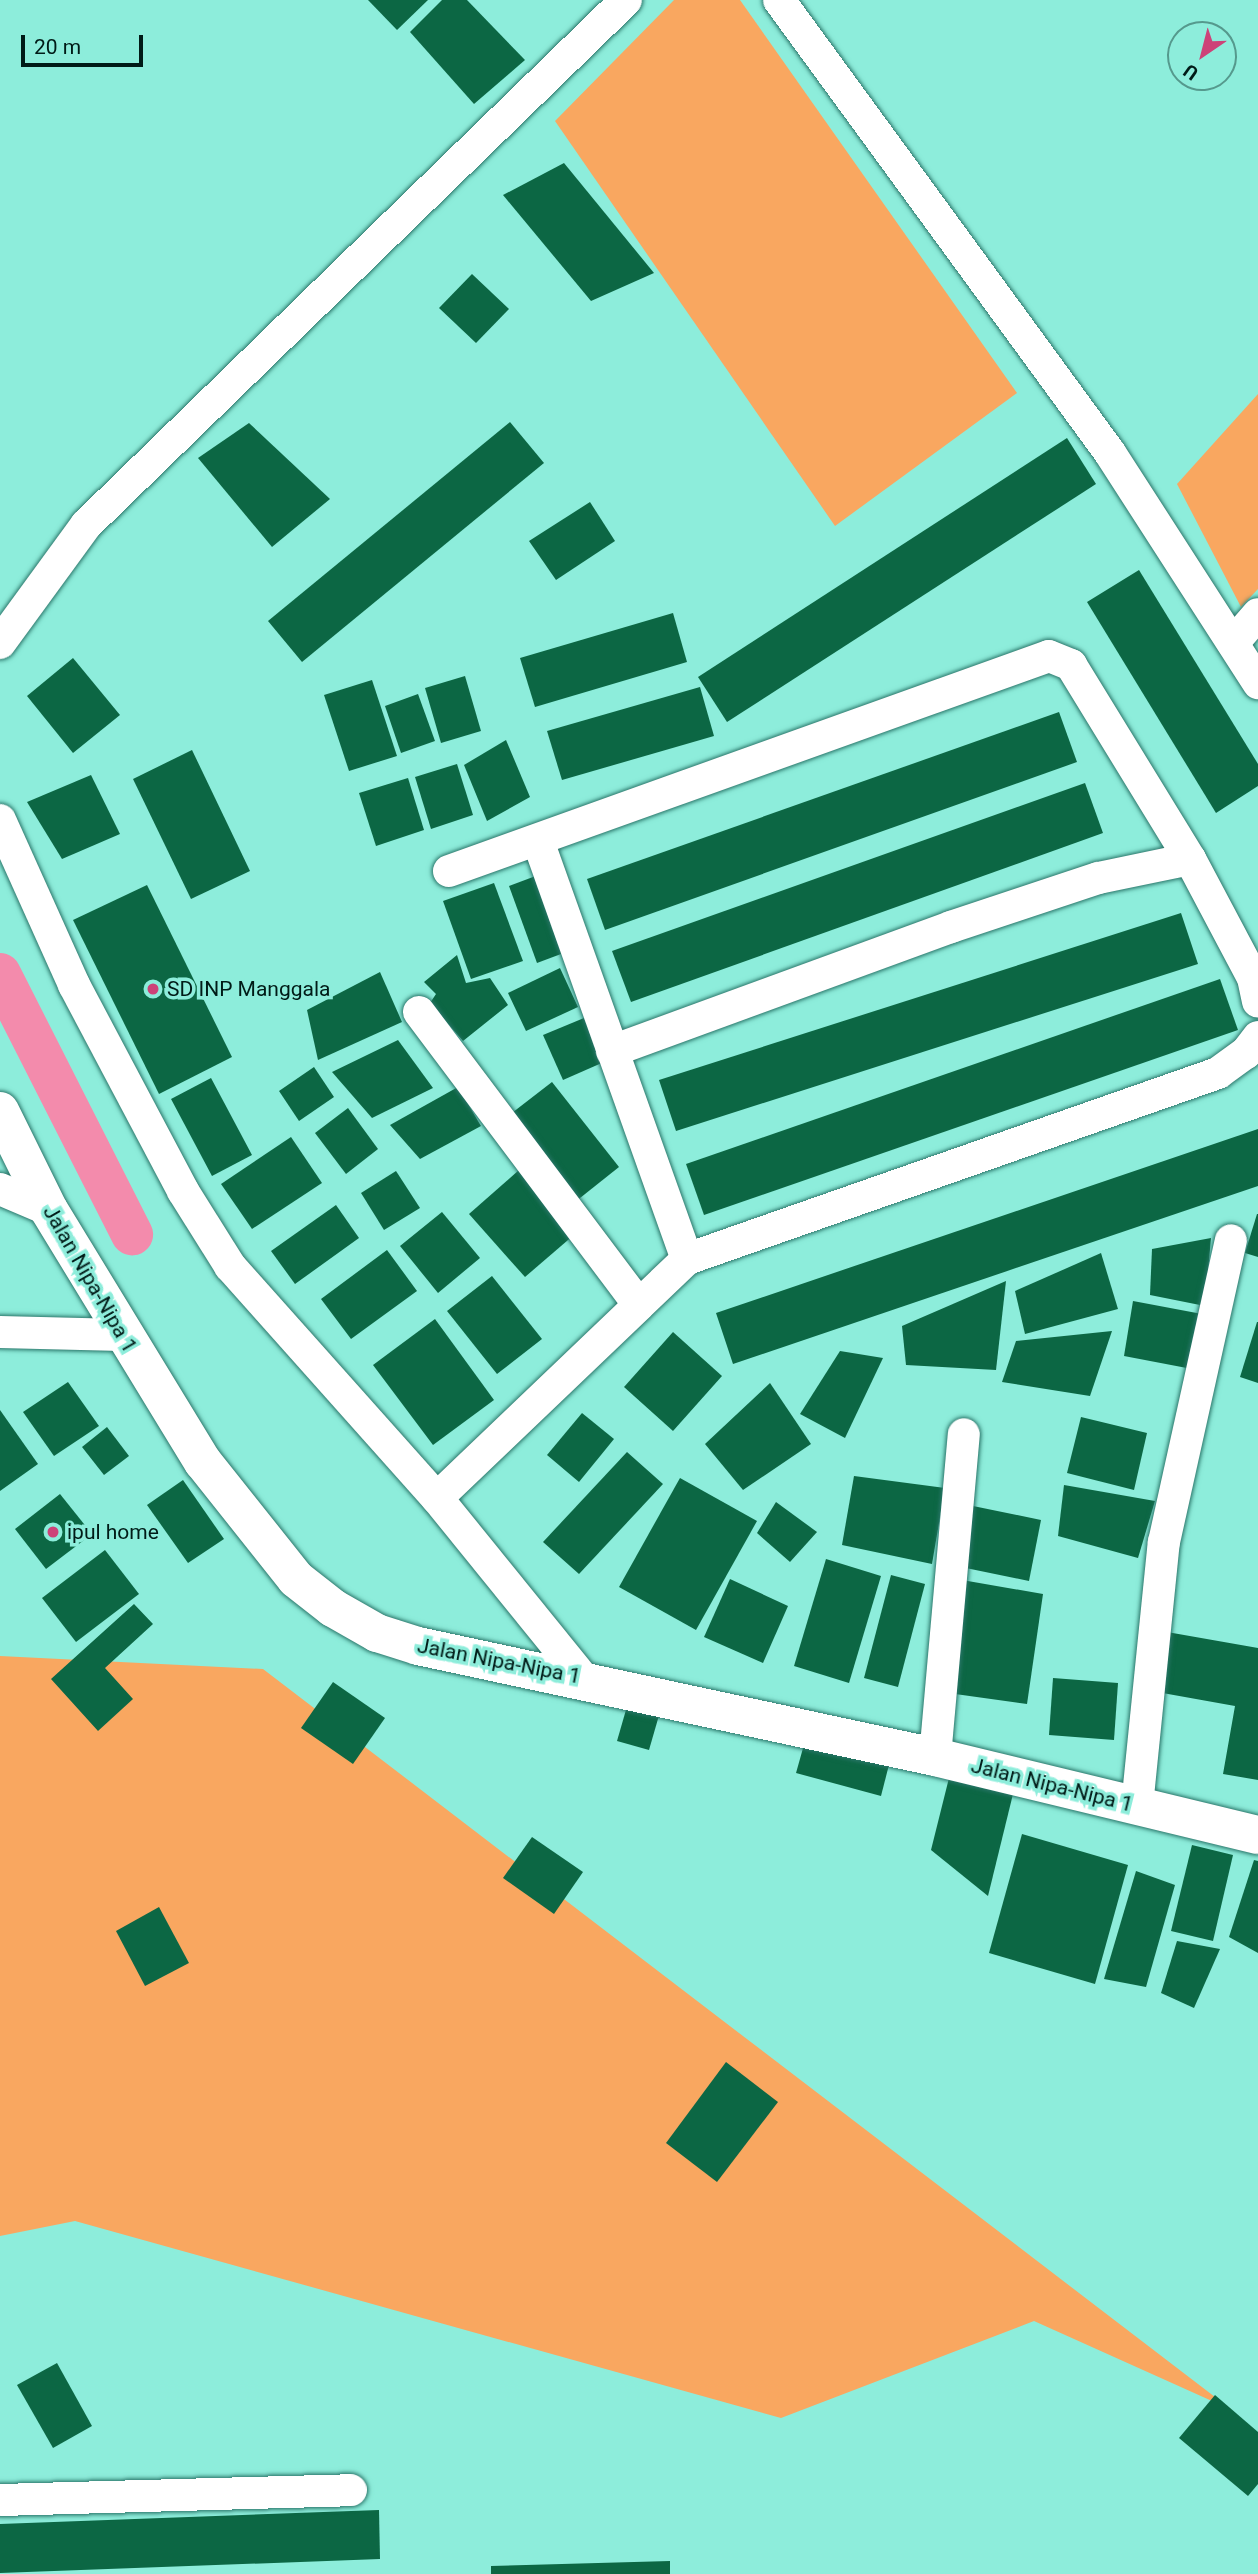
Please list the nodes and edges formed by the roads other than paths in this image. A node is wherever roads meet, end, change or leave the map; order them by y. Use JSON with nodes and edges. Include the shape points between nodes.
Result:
{"nodes":[{"id":1,"x":626,"y":0,"type":"edge"},
{"id":2,"x":779,"y":0,"type":"edge"},
{"id":3,"x":1258,"y":614,"type":"edge"},
{"id":4,"x":0,"y":643,"type":"edge"},
{"id":5,"x":1233,"y":643,"type":"junction"},
{"id":6,"x":1258,"y":683,"type":"edge"},
{"id":7,"x":0,"y":820,"type":"edge"},
{"id":8,"x":537,"y":841,"type":"junction"},
{"id":9,"x":1191,"y":859,"type":"junction"},
{"id":10,"x":449,"y":871,"type":"dead end"},
{"id":11,"x":1258,"y":1000,"type":"edge"},
{"id":12,"x":419,"y":1012,"type":"dead end"},
{"id":13,"x":1258,"y":1037,"type":"edge"},
{"id":14,"x":612,"y":1052,"type":"junction"},
{"id":15,"x":0,"y":1111,"type":"edge"},
{"id":16,"x":0,"y":1189,"type":"edge"},
{"id":17,"x":48,"y":1210,"type":"junction"},
{"id":18,"x":1231,"y":1240,"type":"dead end"},
{"id":19,"x":687,"y":1259,"type":"junction"},
{"id":20,"x":639,"y":1306,"type":"junction"},
{"id":21,"x":0,"y":1332,"type":"edge"},
{"id":22,"x":121,"y":1335,"type":"junction"},
{"id":23,"x":964,"y":1434,"type":"dead end"},
{"id":24,"x":437,"y":1498,"type":"junction"},
{"id":25,"x":582,"y":1678,"type":"junction"},
{"id":26,"x":935,"y":1757,"type":"junction"},
{"id":27,"x":1137,"y":1806,"type":"junction"},
{"id":28,"x":1258,"y":1835,"type":"edge"},
{"id":29,"x":351,"y":2490,"type":"dead end"},
{"id":30,"x":0,"y":2500,"type":"edge"}],
"edges":[{"from":1,"to":4,"type":"street","via":[[86,525]]},
{"from":2,"to":5,"type":"street","via":[[1110,453]]},
{"from":3,"to":5,"type":"street"},
{"from":5,"to":6,"type":"street"},
{"from":7,"to":24,"type":"street","via":[[74,985],[183,1191],[230,1266]]},
{"from":8,"to":9,"type":"street","via":[[1049,656],[1071,665]]},
{"from":8,"to":10,"type":"street"},
{"from":8,"to":14,"type":"street"},
{"from":9,"to":11,"type":"street","via":[[1253,978]]},
{"from":9,"to":14,"type":"street","via":[[1098,878]]},
{"from":12,"to":20,"type":"street"},
{"from":13,"to":19,"type":"street","via":[[1246,1054],[1218,1073]]},
{"from":14,"to":19,"type":"street"},
{"from":15,"to":17,"type":"street","name":"Jalan Nipa-Nipa 1"},
{"from":16,"to":17,"type":"street"},
{"from":17,"to":22,"type":"street","name":"Jalan Nipa-Nipa 1"},
{"from":18,"to":27,"type":"street","via":[[1164,1542]]},
{"from":19,"to":20,"type":"street"},
{"from":20,"to":24,"type":"street"},
{"from":21,"to":22,"type":"street"},
{"from":22,"to":25,"type":"street","name":"Jalan Nipa-Nipa 1","via":[[203,1462],[296,1579],[333,1608],[377,1633],[418,1646]]},
{"from":23,"to":26,"type":"street"},
{"from":24,"to":25,"type":"street"},
{"from":25,"to":26,"type":"street","name":"Jalan Nipa-Nipa 1"},
{"from":26,"to":27,"type":"street","name":"Jalan Nipa-Nipa 1"},
{"from":27,"to":28,"type":"street","name":"Jalan Nipa-Nipa 1"},
{"from":29,"to":30,"type":"street"}]}
